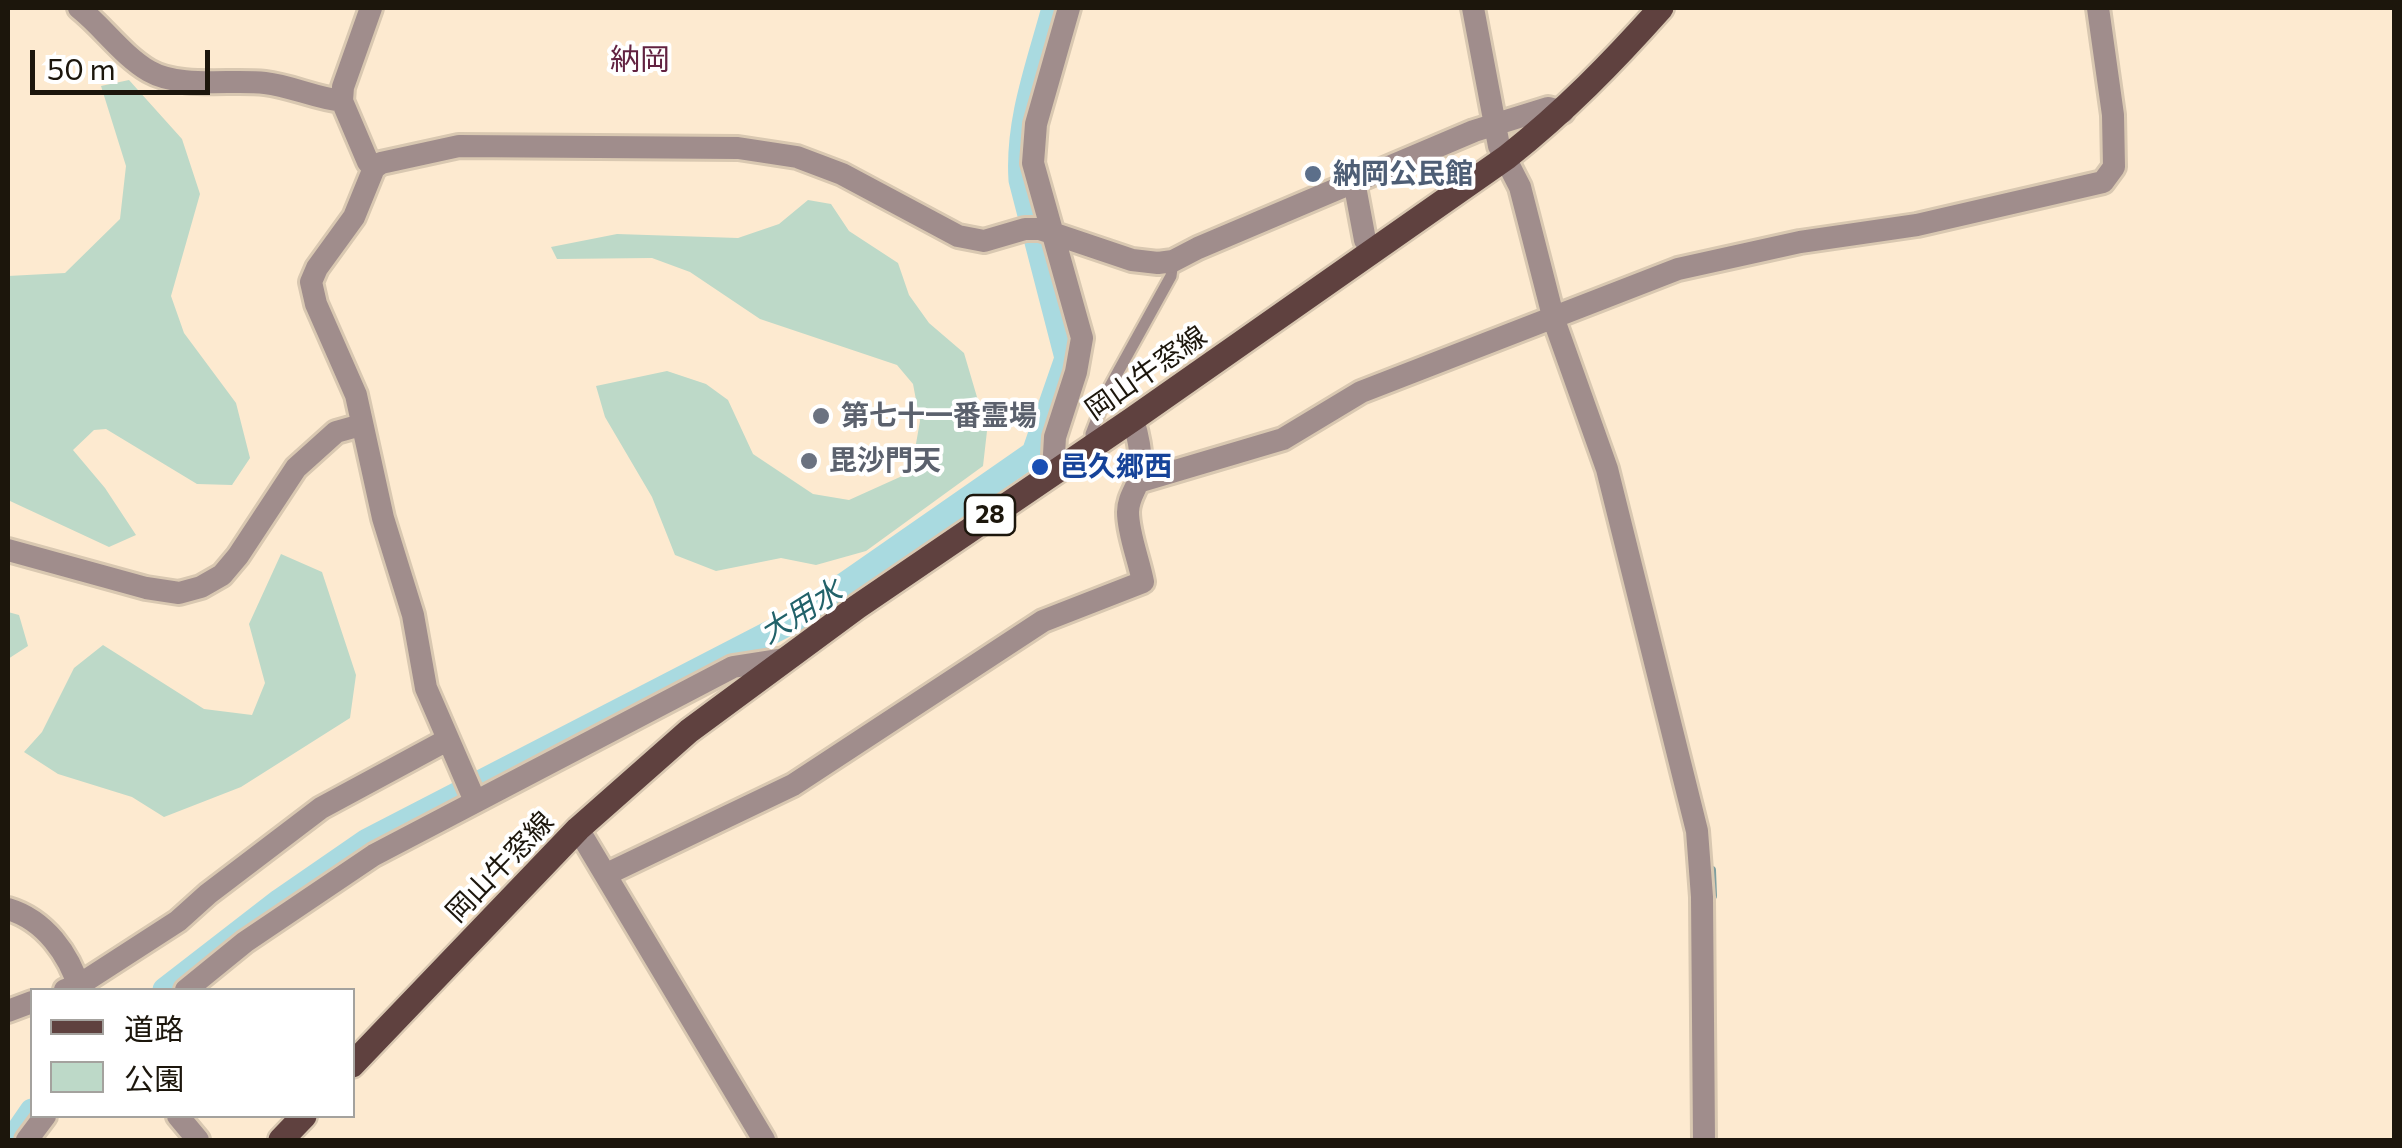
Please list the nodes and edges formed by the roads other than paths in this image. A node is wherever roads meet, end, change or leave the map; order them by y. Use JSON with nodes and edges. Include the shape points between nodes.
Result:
{"nodes":[{"id":1,"x":80,"y":8,"type":"edge"},
{"id":2,"x":372,"y":8,"type":"edge"},
{"id":3,"x":1069,"y":8,"type":"edge"},
{"id":4,"x":1473,"y":8,"type":"edge"},
{"id":5,"x":1660,"y":8,"type":"edge"},
{"id":6,"x":2098,"y":8,"type":"edge"},
{"id":7,"x":342,"y":100,"type":"junction"},
{"id":8,"x":1563,"y":112,"type":"junction"},
{"id":9,"x":1494,"y":126,"type":"junction"},
{"id":10,"x":1507,"y":157,"type":"junction"},
{"id":11,"x":374,"y":168,"type":"junction"},
{"id":12,"x":1354,"y":180,"type":"junction"},
{"id":13,"x":1038,"y":229,"type":"junction"},
{"id":14,"x":1373,"y":250,"type":"junction"},
{"id":15,"x":1174,"y":262,"type":"junction"},
{"id":16,"x":1554,"y":320,"type":"junction"},
{"id":17,"x":1132,"y":419,"type":"junction"},
{"id":18,"x":361,"y":425,"type":"junction"},
{"id":19,"x":1093,"y":446,"type":"junction"},
{"id":20,"x":1053,"y":472,"type":"junction"},
{"id":21,"x":1138,"y":482,"type":"junction"},
{"id":22,"x":8,"y":550,"type":"edge"},
{"id":23,"x":784,"y":659,"type":"junction"},
{"id":24,"x":447,"y":740,"type":"junction"},
{"id":25,"x":471,"y":793,"type":"junction"},
{"id":26,"x":578,"y":829,"type":"junction"},
{"id":27,"x":607,"y":874,"type":"junction"},
{"id":28,"x":8,"y":909,"type":"edge"},
{"id":29,"x":75,"y":988,"type":"edge"},
{"id":30,"x":77,"y":988,"type":"edge"},
{"id":31,"x":188,"y":988,"type":"edge"},
{"id":32,"x":355,"y":1062,"type":"edge"},
{"id":33,"x":44,"y":1118,"type":"edge"},
{"id":34,"x":180,"y":1118,"type":"edge"},
{"id":35,"x":302,"y":1118,"type":"edge"},
{"id":36,"x":27,"y":1140,"type":"edge"},
{"id":37,"x":198,"y":1140,"type":"edge"},
{"id":38,"x":281,"y":1140,"type":"edge"},
{"id":39,"x":764,"y":1140,"type":"edge"},
{"id":40,"x":1704,"y":1140,"type":"edge"}],
"edges":[{"from":1,"to":7,"type":"street","via":[[154,74],[266,83]]},
{"from":2,"to":7,"type":"street"},
{"from":3,"to":13,"type":"street","via":[[1036,124]]},
{"from":4,"to":9,"type":"street"},
{"from":5,"to":8,"type":"main road","name":"岡山牛窓線","number":"28"},
{"from":6,"to":16,"type":"street","via":[[2113,115],[2114,167],[2103,182],[1678,269]]},
{"from":7,"to":11,"type":"street"},
{"from":8,"to":9,"type":"street","via":[[1548,108]]},
{"from":8,"to":10,"type":"main road","name":"岡山牛窓線","number":"28"},
{"from":9,"to":10,"type":"street"},
{"from":9,"to":12,"type":"street"},
{"from":10,"to":14,"type":"main road","name":"岡山牛窓線","number":"28"},
{"from":10,"to":16,"type":"street"},
{"from":11,"to":13,"type":"street","via":[[459,146],[738,148],[798,157],[842,174],[958,236],[984,241]]},
{"from":11,"to":18,"type":"street","via":[[354,217],[311,282],[352,384]]},
{"from":12,"to":14,"type":"street","via":[[1365,240]]},
{"from":12,"to":15,"type":"street"},
{"from":13,"to":15,"type":"street","via":[[1132,260]]},
{"from":13,"to":20,"type":"street","via":[[1082,338],[1055,436]]},
{"from":14,"to":17,"type":"main road","name":"岡山牛窓線","number":"28"},
{"from":15,"to":19,"type":"lane","via":[[1108,390]]},
{"from":16,"to":21,"type":"street","via":[[1361,392],[1283,439]]},
{"from":16,"to":40,"type":"street","via":[[1607,469],[1697,831]]},
{"from":17,"to":19,"type":"main road","name":"岡山牛窓線","number":"28"},
{"from":17,"to":21,"type":"street"},
{"from":18,"to":22,"type":"street","via":[[336,432],[296,468],[222,575],[179,594]]},
{"from":18,"to":24,"type":"street","via":[[426,688]]},
{"from":19,"to":20,"type":"main road","name":"岡山牛窓線","number":"28"},
{"from":20,"to":23,"type":"main road","name":"岡山牛窓線","number":"28"},
{"from":21,"to":27,"type":"street","via":[[1128,512],[1143,582],[1043,621],[793,784]]},
{"from":23,"to":25,"type":"street","via":[[733,668],[594,742]]},
{"from":23,"to":26,"type":"main road","name":"岡山牛窓線","number":"28"},
{"from":24,"to":25,"type":"street"},
{"from":24,"to":30,"type":"street","via":[[321,808],[178,922]]},
{"from":25,"to":31,"type":"street","via":[[318,890]]},
{"from":26,"to":27,"type":"street"},
{"from":26,"to":32,"type":"main road","name":"岡山牛窓線","number":"28"},
{"from":27,"to":39,"type":"street"},
{"from":28,"to":29,"type":"street","via":[[46,929]]},
{"from":33,"to":36,"type":"street"},
{"from":34,"to":37,"type":"street"},
{"from":35,"to":38,"type":"main road"}]}
